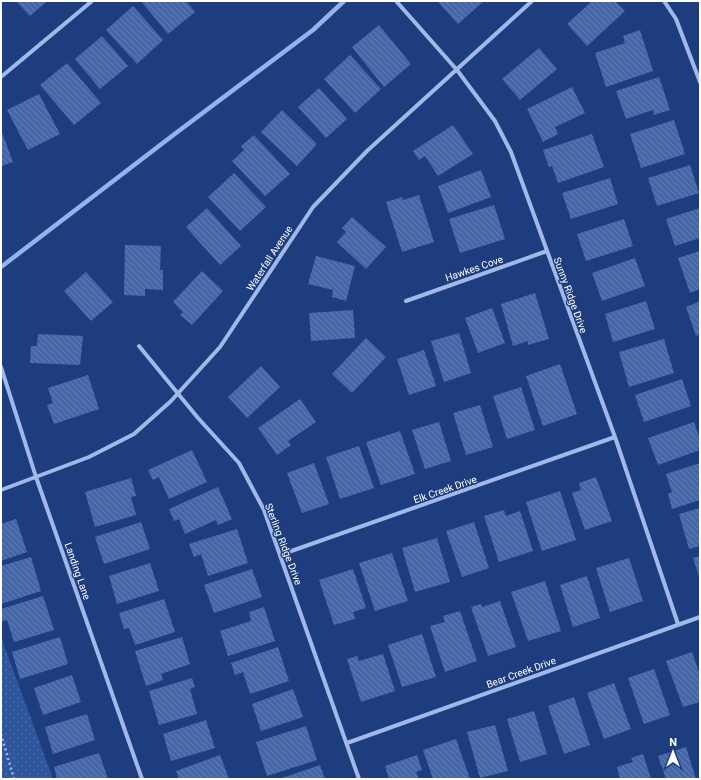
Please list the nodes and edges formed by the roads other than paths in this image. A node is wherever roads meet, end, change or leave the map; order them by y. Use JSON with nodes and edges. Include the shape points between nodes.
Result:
{"nodes":[{"id":1,"x":92,"y":1,"type":"edge"},
{"id":2,"x":396,"y":1,"type":"edge"},
{"id":3,"x":532,"y":1,"type":"edge"},
{"id":4,"x":664,"y":1,"type":"edge"},
{"id":5,"x":457,"y":70,"type":"junction"},
{"id":6,"x":1,"y":78,"type":"edge"},
{"id":7,"x":700,"y":82,"type":"edge"},
{"id":8,"x":547,"y":251,"type":"junction"},
{"id":9,"x":406,"y":301,"type":"dead end"},
{"id":10,"x":139,"y":346,"type":"dead end"},
{"id":11,"x":1,"y":367,"type":"edge"},
{"id":12,"x":177,"y":394,"type":"junction"},
{"id":13,"x":615,"y":437,"type":"junction"},
{"id":14,"x":36,"y":477,"type":"junction"},
{"id":15,"x":1,"y":490,"type":"edge"},
{"id":16,"x":280,"y":555,"type":"junction"},
{"id":17,"x":700,"y":617,"type":"edge"},
{"id":18,"x":678,"y":624,"type":"junction"},
{"id":19,"x":347,"y":743,"type":"junction"},
{"id":20,"x":142,"y":779,"type":"edge"},
{"id":21,"x":360,"y":779,"type":"edge"}],
"edges":[{"from":1,"to":6,"type":"street"},
{"from":2,"to":5,"type":"street","name":"Sunny Ridge Drive"},
{"from":3,"to":5,"type":"street","name":"Waterfall Avenue"},
{"from":4,"to":7,"type":"street","via":[[676,19]]},
{"from":5,"to":8,"type":"street","name":"Sunny Ridge Drive","via":[[495,121],[511,152]]},
{"from":5,"to":12,"type":"street","name":"Waterfall Avenue","via":[[367,151],[313,207],[220,347]]},
{"from":8,"to":9,"type":"street","name":"Hawkes Cove"},
{"from":8,"to":13,"type":"street","name":"Sunny Ridge Drive"},
{"from":10,"to":12,"type":"street","name":"Sterling Ridge Drive"},
{"from":11,"to":14,"type":"street","name":"Landing Lane"},
{"from":12,"to":14,"type":"street","name":"Waterfall Avenue","via":[[134,434],[89,457]]},
{"from":12,"to":16,"type":"street","name":"Sterling Ridge Drive","via":[[239,463],[264,510]]},
{"from":13,"to":16,"type":"street","name":"Elk Creek Drive"},
{"from":13,"to":18,"type":"street","name":"Sunny Ridge Drive"},
{"from":14,"to":15,"type":"street","name":"Waterfall Avenue"},
{"from":14,"to":20,"type":"street","name":"Landing Lane"},
{"from":16,"to":19,"type":"street","name":"Sterling Ridge Drive"},
{"from":17,"to":18,"type":"street","name":"Bear Creek Drive"},
{"from":18,"to":19,"type":"street","name":"Bear Creek Drive"},
{"from":19,"to":21,"type":"street","name":"Sterling Ridge Drive"}]}
